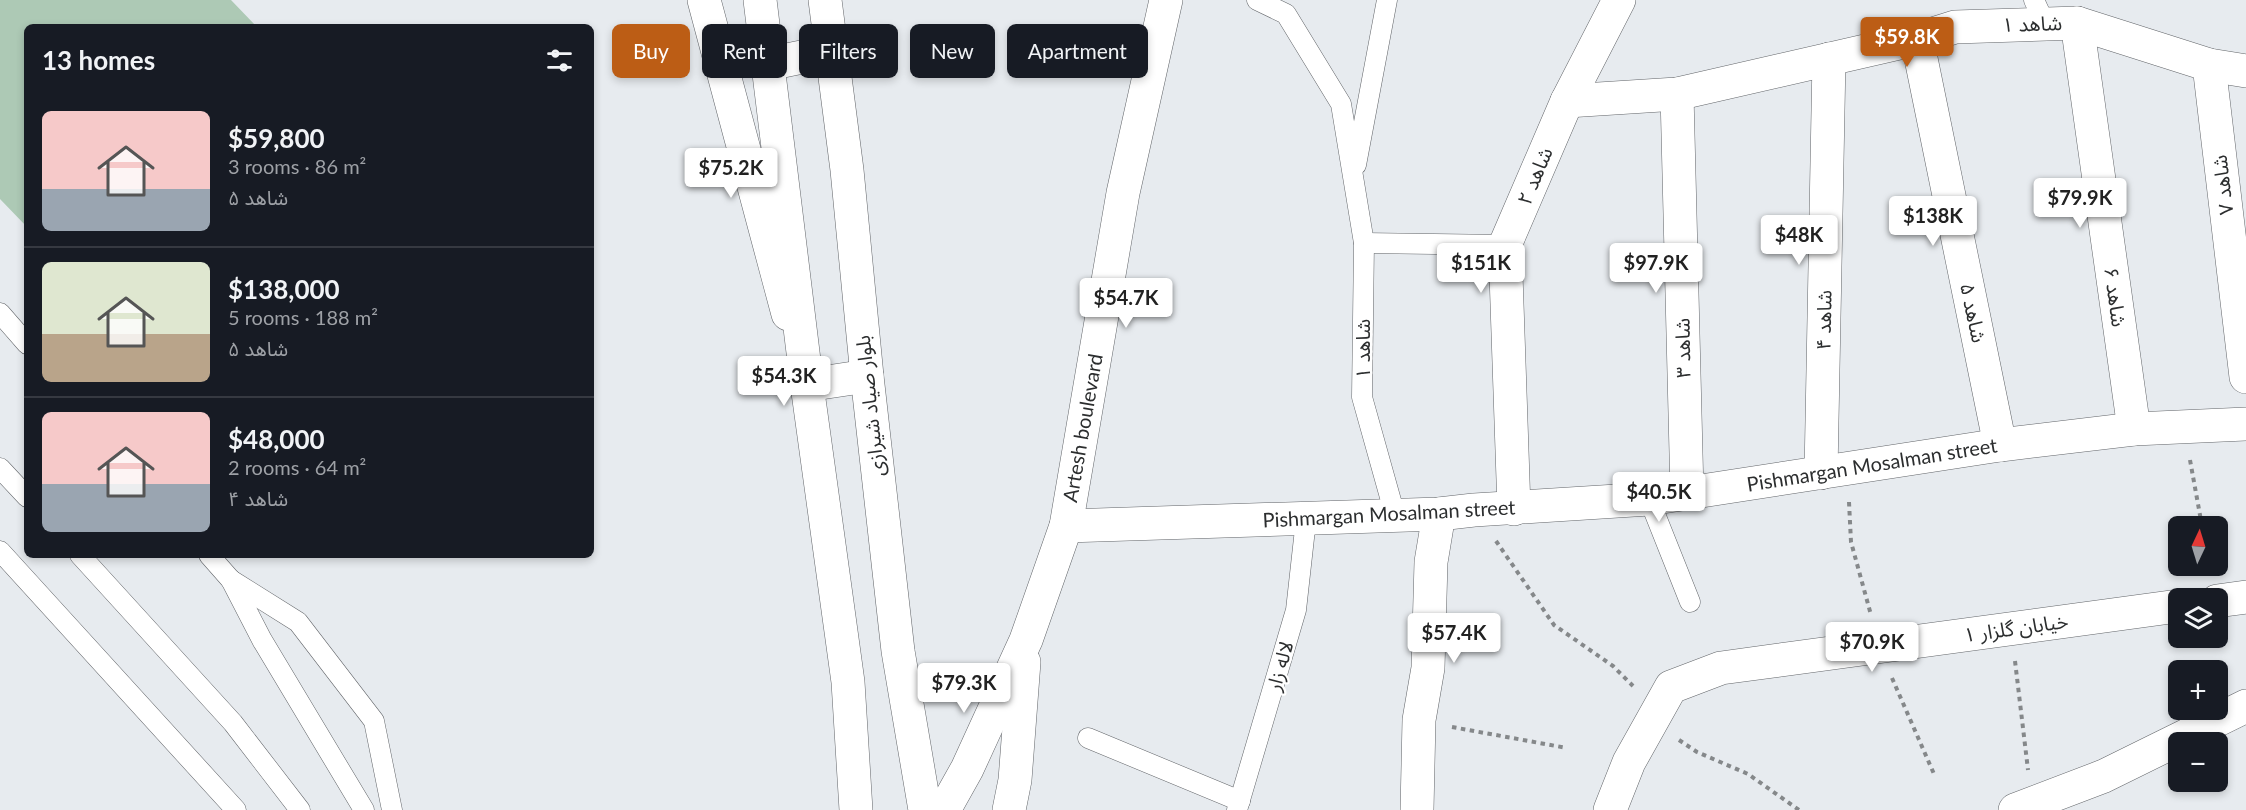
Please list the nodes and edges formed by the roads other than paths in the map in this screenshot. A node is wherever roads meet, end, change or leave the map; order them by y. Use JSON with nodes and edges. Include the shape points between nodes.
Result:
{"nodes":[{"id":1,"x":704,"y":0,"type":"edge"},
{"id":2,"x":760,"y":0,"type":"edge"},
{"id":3,"x":825,"y":0,"type":"edge"},
{"id":4,"x":1166,"y":0,"type":"edge"},
{"id":5,"x":1257,"y":0,"type":"edge"},
{"id":6,"x":1387,"y":0,"type":"edge"},
{"id":7,"x":1619,"y":0,"type":"edge"},
{"id":8,"x":2039,"y":12,"type":"edge"},
{"id":9,"x":2077,"y":23,"type":"junction"},
{"id":10,"x":710,"y":24,"type":"edge"},
{"id":11,"x":763,"y":24,"type":"edge"},
{"id":12,"x":828,"y":24,"type":"edge"},
{"id":13,"x":1917,"y":39,"type":"junction"},
{"id":14,"x":1828,"y":59,"type":"junction"},
{"id":15,"x":2209,"y":65,"type":"junction"},
{"id":16,"x":2246,"y":71,"type":"edge"},
{"id":17,"x":725,"y":78,"type":"edge"},
{"id":18,"x":770,"y":78,"type":"edge"},
{"id":19,"x":835,"y":78,"type":"edge"},
{"id":20,"x":1677,"y":94,"type":"junction"},
{"id":21,"x":1567,"y":101,"type":"junction"},
{"id":22,"x":1353,"y":179,"type":"junction"},
{"id":23,"x":1364,"y":243,"type":"junction"},
{"id":24,"x":1505,"y":244,"type":"junction"},
{"id":25,"x":0,"y":313,"type":"edge"},
{"id":26,"x":24,"y":341,"type":"edge"},
{"id":27,"x":867,"y":376,"type":"junction"},
{"id":28,"x":2246,"y":377,"type":"edge"},
{"id":29,"x":807,"y":385,"type":"junction"},
{"id":30,"x":2246,"y":424,"type":"edge"},
{"id":31,"x":2134,"y":429,"type":"junction"},
{"id":32,"x":2000,"y":445,"type":"junction"},
{"id":33,"x":0,"y":468,"type":"edge"},
{"id":34,"x":1834,"y":471,"type":"junction"},
{"id":35,"x":24,"y":494,"type":"edge"},
{"id":36,"x":1687,"y":494,"type":"junction"},
{"id":37,"x":1649,"y":499,"type":"junction"},
{"id":38,"x":1514,"y":509,"type":"junction"},
{"id":39,"x":1439,"y":514,"type":"junction"},
{"id":40,"x":1395,"y":515,"type":"junction"},
{"id":41,"x":1306,"y":519,"type":"junction"},
{"id":42,"x":1066,"y":525,"type":"junction"},
{"id":43,"x":0,"y":551,"type":"edge"},
{"id":44,"x":83,"y":558,"type":"edge"},
{"id":45,"x":212,"y":558,"type":"edge"},
{"id":46,"x":231,"y":580,"type":"junction"},
{"id":47,"x":2246,"y":597,"type":"edge"},
{"id":48,"x":2228,"y":599,"type":"edge"},
{"id":49,"x":1690,"y":602,"type":"dead end"},
{"id":50,"x":2168,"y":607,"type":"edge"},
{"id":51,"x":1026,"y":640,"type":"junction"},
{"id":52,"x":2246,"y":706,"type":"edge"},
{"id":53,"x":1088,"y":738,"type":"dead end"},
{"id":54,"x":1239,"y":805,"type":"edge"},
{"id":55,"x":2024,"y":807,"type":"edge"},
{"id":56,"x":236,"y":810,"type":"edge"},
{"id":57,"x":300,"y":810,"type":"edge"},
{"id":58,"x":364,"y":810,"type":"edge"},
{"id":59,"x":392,"y":810,"type":"edge"},
{"id":60,"x":856,"y":810,"type":"edge"},
{"id":61,"x":925,"y":810,"type":"edge"},
{"id":62,"x":944,"y":810,"type":"edge"},
{"id":63,"x":1009,"y":810,"type":"edge"},
{"id":64,"x":1417,"y":810,"type":"edge"},
{"id":65,"x":1610,"y":810,"type":"edge"}],
"edges":[{"from":1,"to":10,"type":"street"},
{"from":2,"to":11,"type":"street"},
{"from":3,"to":12,"type":"street","name":"بلوار صیاد شیرازی"},
{"from":4,"to":42,"type":"street","name":"Artesh boulevard","via":[[1123,193]]},
{"from":5,"to":22,"type":"lane","name":"شاهد ۱","via":[[1286,14],[1341,104]]},
{"from":6,"to":22,"type":"lane","name":"شاهد ۱"},
{"from":7,"to":21,"type":"street","name":"شاهد ۲"},
{"from":8,"to":9,"type":"street","name":"شاهد ۱"},
{"from":8,"to":13,"type":"street","name":"شاهد ۱","via":[[1955,27]]},
{"from":9,"to":15,"type":"street","name":"شاهد ۱"},
{"from":9,"to":31,"type":"street","name":"شاهد ۶"},
{"from":13,"to":14,"type":"street","name":"شاهد ۱"},
{"from":13,"to":32,"type":"street","name":"شاهد ۵"},
{"from":14,"to":20,"type":"street","name":"شاهد ۱"},
{"from":14,"to":34,"type":"street","name":"شاهد ۴"},
{"from":15,"to":16,"type":"street","name":"شاهد ۱"},
{"from":15,"to":28,"type":"street","name":"شاهد ۷"},
{"from":17,"to":29,"type":"street"},
{"from":18,"to":29,"type":"street"},
{"from":19,"to":27,"type":"street","name":"بلوار صیاد شیرازی"},
{"from":20,"to":21,"type":"street","name":"شاهد ۱"},
{"from":20,"to":36,"type":"street","name":"شاهد ۳"},
{"from":21,"to":24,"type":"street","name":"شاهد ۲"},
{"from":22,"to":23,"type":"lane","name":"شاهد ۱"},
{"from":23,"to":24,"type":"lane"},
{"from":23,"to":40,"type":"lane","name":"شاهد ۱","via":[[1362,397]]},
{"from":24,"to":38,"type":"street","name":"شاهد ۲"},
{"from":25,"to":26,"type":"lane"},
{"from":27,"to":29,"type":"street"},
{"from":27,"to":61,"type":"street","name":"بلوار صیاد شیرازی","via":[[898,651]]},
{"from":29,"to":60,"type":"street","via":[[848,682]]},
{"from":30,"to":31,"type":"street","name":"Pishmargan Mosalman street"},
{"from":31,"to":32,"type":"street","name":"Pishmargan Mosalman street"},
{"from":32,"to":34,"type":"street","name":"Pishmargan Mosalman street"},
{"from":33,"to":35,"type":"lane"},
{"from":34,"to":36,"type":"street","name":"Pishmargan Mosalman street"},
{"from":36,"to":37,"type":"street","name":"Pishmargan Mosalman street"},
{"from":37,"to":38,"type":"street","name":"Pishmargan Mosalman street"},
{"from":37,"to":49,"type":"lane"},
{"from":38,"to":39,"type":"street","name":"Pishmargan Mosalman street"},
{"from":39,"to":40,"type":"street","name":"Pishmargan Mosalman street"},
{"from":39,"to":64,"type":"street","via":[[1431,562],[1428,668],[1419,720]]},
{"from":40,"to":41,"type":"street","name":"Pishmargan Mosalman street"},
{"from":41,"to":42,"type":"street","name":"Pishmargan Mosalman street"},
{"from":41,"to":54,"type":"lane","name":"لاله زار","via":[[1296,610]]},
{"from":42,"to":51,"type":"street","name":"Artesh boulevard"},
{"from":43,"to":56,"type":"lane"},
{"from":44,"to":57,"type":"lane","via":[[233,723]]},
{"from":45,"to":46,"type":"lane"},
{"from":46,"to":58,"type":"lane","via":[[262,640]]},
{"from":46,"to":59,"type":"lane","via":[[298,622],[374,720]]},
{"from":47,"to":48,"type":"street"},
{"from":50,"to":65,"type":"street","name":"خیابان گلزار ۱","via":[[1721,668],[1671,687],[1629,762]]},
{"from":51,"to":62,"type":"street"},
{"from":51,"to":63,"type":"street"},
{"from":52,"to":55,"type":"street","via":[[2104,776]]},
{"from":53,"to":54,"type":"lane"}]}
